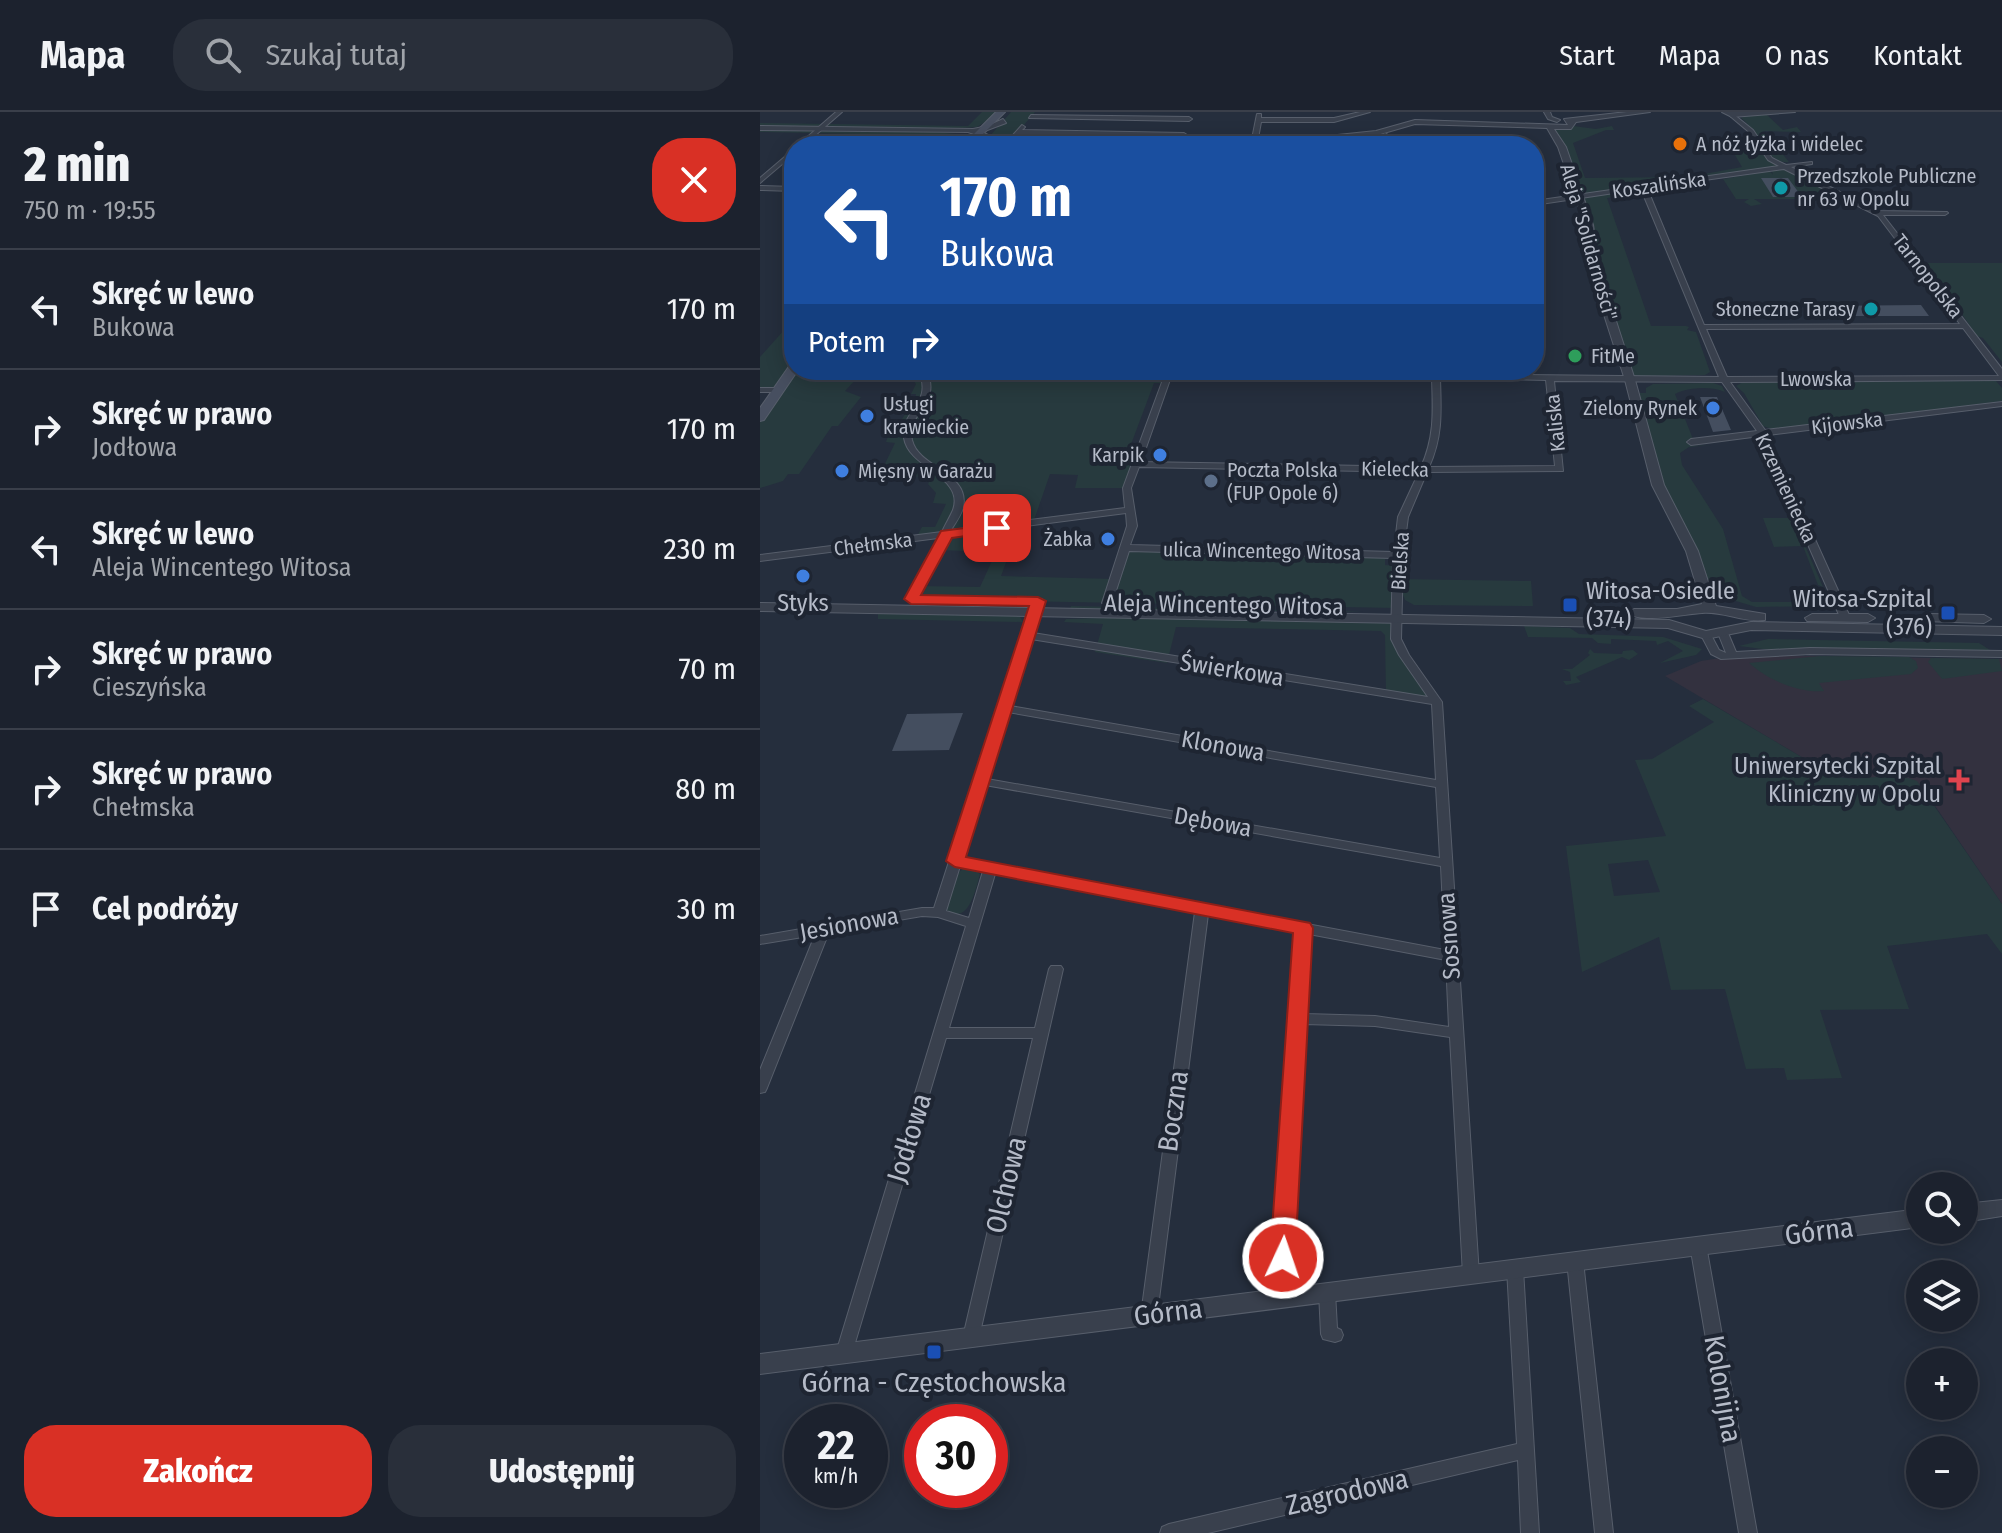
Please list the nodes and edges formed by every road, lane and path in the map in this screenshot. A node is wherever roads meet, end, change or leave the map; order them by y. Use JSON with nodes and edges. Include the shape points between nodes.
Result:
{"nodes":[{"id":1,"x":839,"y":112,"type":"edge"},
{"id":2,"x":1011,"y":112,"type":"edge"},
{"id":3,"x":1367,"y":112,"type":"edge"},
{"id":4,"x":1646,"y":112,"type":"edge"},
{"id":5,"x":1791,"y":112,"type":"edge"},
{"id":6,"x":1033,"y":114,"type":"edge"},
{"id":7,"x":1729,"y":114,"type":"edge"},
{"id":8,"x":1002,"y":116,"type":"edge"},
{"id":9,"x":1190,"y":116,"type":"edge"},
{"id":10,"x":1259,"y":116,"type":"edge"},
{"id":11,"x":1431,"y":117,"type":"edge"},
{"id":12,"x":1417,"y":119,"type":"edge"},
{"id":13,"x":990,"y":122,"type":"junction"},
{"id":14,"x":1457,"y":122,"type":"junction"},
{"id":15,"x":1550,"y":122,"type":"edge"},
{"id":16,"x":760,"y":128,"type":"edge"},
{"id":17,"x":819,"y":129,"type":"junction"},
{"id":18,"x":952,"y":131,"type":"junction"},
{"id":19,"x":1018,"y":132,"type":"junction"},
{"id":20,"x":1115,"y":134,"type":"junction"},
{"id":21,"x":1184,"y":135,"type":"joint"},
{"id":22,"x":1385,"y":135,"type":"joint"},
{"id":23,"x":811,"y":136,"type":"edge"},
{"id":24,"x":975,"y":136,"type":"edge"},
{"id":25,"x":988,"y":136,"type":"edge"},
{"id":26,"x":1015,"y":136,"type":"edge"},
{"id":27,"x":1112,"y":136,"type":"edge"},
{"id":28,"x":1258,"y":136,"type":"edge"},
{"id":29,"x":1347,"y":136,"type":"edge"},
{"id":30,"x":1376,"y":136,"type":"edge"},
{"id":31,"x":783,"y":161,"type":"edge"},
{"id":32,"x":1810,"y":163,"type":"dead end"},
{"id":33,"x":1785,"y":167,"type":"junction"},
{"id":34,"x":760,"y":181,"type":"edge"},
{"id":35,"x":1643,"y":187,"type":"junction"},
{"id":36,"x":760,"y":188,"type":"edge"},
{"id":37,"x":784,"y":189,"type":"edge"},
{"id":38,"x":1579,"y":197,"type":"junction"},
{"id":39,"x":1544,"y":202,"type":"edge"},
{"id":40,"x":1878,"y":213,"type":"junction"},
{"id":41,"x":1945,"y":213,"type":"dead end"},
{"id":42,"x":1966,"y":326,"type":"junction"},
{"id":43,"x":1703,"y":327,"type":"junction"},
{"id":44,"x":2002,"y":376,"type":"edge"},
{"id":45,"x":1544,"y":377,"type":"edge"},
{"id":46,"x":1550,"y":377,"type":"junction"},
{"id":47,"x":785,"y":380,"type":"edge"},
{"id":48,"x":925,"y":380,"type":"edge"},
{"id":49,"x":1166,"y":380,"type":"edge"},
{"id":50,"x":1436,"y":380,"type":"edge"},
{"id":51,"x":1630,"y":380,"type":"junction"},
{"id":52,"x":1724,"y":380,"type":"junction"},
{"id":53,"x":760,"y":390,"type":"edge"},
{"id":54,"x":778,"y":390,"type":"junction"},
{"id":55,"x":2002,"y":404,"type":"edge"},
{"id":56,"x":760,"y":417,"type":"edge"},
{"id":57,"x":1763,"y":434,"type":"junction"},
{"id":58,"x":1691,"y":442,"type":"dead end"},
{"id":59,"x":1135,"y":464,"type":"junction"},
{"id":60,"x":1425,"y":469,"type":"junction"},
{"id":61,"x":1560,"y":469,"type":"joint"},
{"id":62,"x":1129,"y":510,"type":"junction"},
{"id":63,"x":946,"y":534,"type":"junction"},
{"id":64,"x":1125,"y":548,"type":"junction"},
{"id":65,"x":1398,"y":555,"type":"junction"},
{"id":66,"x":760,"y":558,"type":"edge"},
{"id":67,"x":1697,"y":569,"type":"junction"},
{"id":68,"x":760,"y":596,"type":"edge"},
{"id":69,"x":911,"y":599,"type":"junction"},
{"id":70,"x":816,"y":602,"type":"junction"},
{"id":71,"x":1107,"y":603,"type":"junction"},
{"id":72,"x":760,"y":607,"type":"edge"},
{"id":73,"x":1037,"y":607,"type":"junction"},
{"id":74,"x":1710,"y":608,"type":"junction"},
{"id":75,"x":1688,"y":611,"type":"junction"},
{"id":76,"x":1726,"y":613,"type":"junction"},
{"id":77,"x":1397,"y":614,"type":"junction"},
{"id":78,"x":1845,"y":617,"type":"junction"},
{"id":79,"x":2002,"y":620,"type":"edge"},
{"id":80,"x":1686,"y":628,"type":"junction"},
{"id":81,"x":1728,"y":631,"type":"junction"},
{"id":82,"x":2002,"y":631,"type":"edge"},
{"id":83,"x":1028,"y":635,"type":"junction"},
{"id":84,"x":1706,"y":635,"type":"junction"},
{"id":85,"x":2002,"y":654,"type":"edge"},
{"id":86,"x":1733,"y":656,"type":"junction"},
{"id":87,"x":1437,"y":702,"type":"junction"},
{"id":88,"x":1004,"y":708,"type":"junction"},
{"id":89,"x":981,"y":781,"type":"junction"},
{"id":90,"x":1441,"y":784,"type":"junction"},
{"id":91,"x":955,"y":861,"type":"junction"},
{"id":92,"x":1445,"y":863,"type":"junction"},
{"id":93,"x":990,"y":869,"type":"junction"},
{"id":94,"x":1202,"y":909,"type":"junction"},
{"id":95,"x":939,"y":913,"type":"junction"},
{"id":96,"x":973,"y":924,"type":"junction"},
{"id":97,"x":1303,"y":928,"type":"junction"},
{"id":98,"x":824,"y":929,"type":"junction"},
{"id":99,"x":760,"y":940,"type":"edge"},
{"id":100,"x":1450,"y":956,"type":"junction"},
{"id":101,"x":1056,"y":969,"type":"dead end"},
{"id":102,"x":1296,"y":1019,"type":"junction"},
{"id":103,"x":941,"y":1033,"type":"junction"},
{"id":104,"x":1041,"y":1033,"type":"junction"},
{"id":105,"x":1455,"y":1033,"type":"junction"},
{"id":106,"x":760,"y":1088,"type":"edge"},
{"id":107,"x":2002,"y":1208,"type":"edge"},
{"id":108,"x":1978,"y":1211,"type":"edge"},
{"id":109,"x":1906,"y":1220,"type":"edge"},
{"id":110,"x":1698,"y":1245,"type":"junction"},
{"id":111,"x":1575,"y":1261,"type":"junction"},
{"id":112,"x":1515,"y":1269,"type":"junction"},
{"id":113,"x":1471,"y":1275,"type":"junction"},
{"id":114,"x":1327,"y":1292,"type":"junction"},
{"id":115,"x":1284,"y":1297,"type":"junction"},
{"id":116,"x":1149,"y":1315,"type":"junction"},
{"id":117,"x":1335,"y":1335,"type":"dead end"},
{"id":118,"x":971,"y":1337,"type":"junction"},
{"id":119,"x":844,"y":1353,"type":"junction"},
{"id":120,"x":760,"y":1364,"type":"edge"},
{"id":121,"x":1526,"y":1450,"type":"junction"},
{"id":122,"x":1169,"y":1533,"type":"edge"},
{"id":123,"x":1530,"y":1533,"type":"edge"},
{"id":124,"x":1604,"y":1533,"type":"edge"},
{"id":125,"x":1748,"y":1533,"type":"edge"}],
"edges":[{"from":1,"to":17,"type":"street"},
{"from":2,"to":8,"type":"main road"},
{"from":3,"to":10,"type":"street","via":[[1334,120]]},
{"from":4,"to":15,"type":"street","via":[[1599,116],[1570,122],[1571,127]]},
{"from":5,"to":7,"type":"street"},
{"from":6,"to":9,"type":"street"},
{"from":6,"to":19,"type":"street"},
{"from":7,"to":33,"type":"street","name":"Tarnopolska","via":[[1751,131],[1765,154]]},
{"from":8,"to":13,"type":"main road"},
{"from":8,"to":24,"type":"street"},
{"from":8,"to":25,"type":"main road"},
{"from":9,"to":21,"type":"street"},
{"from":10,"to":28,"type":"street"},
{"from":11,"to":12,"type":"street"},
{"from":11,"to":14,"type":"street"},
{"from":11,"to":14,"type":"street"},
{"from":12,"to":14,"type":"street"},
{"from":12,"to":22,"type":"street"},
{"from":12,"to":29,"type":"street","via":[[1377,133]]},
{"from":13,"to":18,"type":"street"},
{"from":13,"to":24,"type":"main road"},
{"from":14,"to":15,"type":"street"},
{"from":15,"to":38,"type":"street","name":"Aleja \"Solidarności\""},
{"from":16,"to":17,"type":"street"},
{"from":17,"to":18,"type":"street"},
{"from":17,"to":23,"type":"street"},
{"from":18,"to":24,"type":"street"},
{"from":19,"to":20,"type":"street"},
{"from":19,"to":26,"type":"street"},
{"from":20,"to":21,"type":"street"},
{"from":20,"to":27,"type":"street"},
{"from":22,"to":30,"type":"street"},
{"from":31,"to":34,"type":"street"},
{"from":32,"to":33,"type":"street","name":"Koszalińska"},
{"from":33,"to":35,"type":"street","name":"Koszalińska"},
{"from":33,"to":40,"type":"street","name":"Tarnopolska"},
{"from":35,"to":38,"type":"street","name":"Koszalińska"},
{"from":35,"to":43,"type":"street","name":"Krzemieniecka"},
{"from":36,"to":37,"type":"street"},
{"from":38,"to":39,"type":"street","name":"Koszalińska"},
{"from":38,"to":51,"type":"street","name":"Aleja \"Solidarności\"","via":[[1594,268]]},
{"from":40,"to":41,"type":"street"},
{"from":40,"to":42,"type":"street","name":"Tarnopolska"},
{"from":42,"to":43,"type":"street"},
{"from":42,"to":44,"type":"street","name":"Tarnopolska"},
{"from":43,"to":52,"type":"street","name":"Krzemieniecka"},
{"from":44,"to":52,"type":"street","name":"Lwowska"},
{"from":45,"to":46,"type":"street"},
{"from":46,"to":51,"type":"street"},
{"from":46,"to":61,"type":"street","name":"Kaliska"},
{"from":47,"to":54,"type":"main road"},
{"from":48,"to":63,"type":"street","via":[[928,390],[908,439],[918,456],[957,490],[959,507]]},
{"from":49,"to":59,"type":"street"},
{"from":50,"to":60,"type":"street","name":"Bielska","via":[[1437,427]]},
{"from":51,"to":52,"type":"street","name":"Lwowska"},
{"from":51,"to":67,"type":"street","name":"Aleja \"Solidarności\"","via":[[1658,485]]},
{"from":52,"to":57,"type":"street","name":"Krzemieniecka"},
{"from":53,"to":54,"type":"street"},
{"from":54,"to":56,"type":"main road"},
{"from":55,"to":57,"type":"street","name":"Kijowska"},
{"from":57,"to":58,"type":"street","name":"Kijowska"},
{"from":57,"to":78,"type":"street","name":"Krzemieniecka"},
{"from":59,"to":60,"type":"street","name":"Kielecka"},
{"from":59,"to":62,"type":"street","via":[[1127,488]]},
{"from":60,"to":61,"type":"street","name":"Kielecka"},
{"from":60,"to":65,"type":"street","name":"Bielska","via":[[1403,517]]},
{"from":62,"to":63,"type":"street","name":"Chełmska"},
{"from":62,"to":64,"type":"street","via":[[1132,526]]},
{"from":63,"to":66,"type":"street","name":"Chełmska"},
{"from":63,"to":69,"type":"street"},
{"from":64,"to":65,"type":"street","name":"ulica Wincentego Witosa"},
{"from":64,"to":71,"type":"street"},
{"from":65,"to":77,"type":"street","name":"Bielska"},
{"from":67,"to":74,"type":"street","name":"Aleja \"Solidarności\""},
{"from":67,"to":75,"type":"street"},
{"from":68,"to":70,"type":"street","name":"Aleja Wincentego Witosa"},
{"from":69,"to":70,"type":"street","name":"Aleja Wincentego Witosa"},
{"from":69,"to":73,"type":"street","name":"Aleja Wincentego Witosa"},
{"from":70,"to":72,"type":"street","name":"Aleja Wincentego Witosa"},
{"from":70,"to":73,"type":"street","name":"Aleja Wincentego Witosa"},
{"from":71,"to":73,"type":"street","name":"Aleja Wincentego Witosa"},
{"from":71,"to":77,"type":"street","name":"Aleja Wincentego Witosa"},
{"from":73,"to":77,"type":"street","name":"Aleja Wincentego Witosa"},
{"from":73,"to":83,"type":"street"},
{"from":74,"to":75,"type":"street","name":"Aleja Wincentego Witosa"},
{"from":74,"to":76,"type":"street"},
{"from":75,"to":77,"type":"street","name":"Aleja Wincentego Witosa"},
{"from":75,"to":80,"type":"street","via":[[1682,617]]},
{"from":76,"to":78,"type":"street"},
{"from":76,"to":81,"type":"street","via":[[1732,617]]},
{"from":77,"to":80,"type":"street","name":"Aleja Wincentego Witosa"},
{"from":77,"to":87,"type":"street","via":[[1396,639]]},
{"from":78,"to":79,"type":"street"},
{"from":80,"to":84,"type":"street","name":"Aleja Wincentego Witosa"},
{"from":81,"to":82,"type":"street","via":[[1751,626]]},
{"from":81,"to":84,"type":"street"},
{"from":81,"to":86,"type":"street"},
{"from":83,"to":87,"type":"street","name":"Świerkowa"},
{"from":83,"to":88,"type":"street"},
{"from":84,"to":86,"type":"street","via":[[1717,654]]},
{"from":85,"to":86,"type":"street","via":[[1810,651]]},
{"from":87,"to":90,"type":"street","name":"Sosnowa"},
{"from":88,"to":89,"type":"street"},
{"from":88,"to":90,"type":"street","name":"Klonowa"},
{"from":89,"to":91,"type":"street"},
{"from":89,"to":92,"type":"street","name":"Dębowa"},
{"from":90,"to":92,"type":"street","name":"Sosnowa"},
{"from":91,"to":93,"type":"street"},
{"from":91,"to":95,"type":"street"},
{"from":92,"to":100,"type":"street","name":"Sosnowa"},
{"from":93,"to":94,"type":"street"},
{"from":93,"to":96,"type":"street","name":"Jodłowa"},
{"from":94,"to":97,"type":"street"},
{"from":94,"to":116,"type":"street","name":"Boczna"},
{"from":95,"to":96,"type":"street"},
{"from":95,"to":98,"type":"street","name":"Jesionowa"},
{"from":96,"to":103,"type":"street","name":"Jodłowa"},
{"from":97,"to":100,"type":"street"},
{"from":97,"to":102,"type":"street"},
{"from":98,"to":99,"type":"street","name":"Jesionowa"},
{"from":98,"to":106,"type":"street"},
{"from":100,"to":105,"type":"street","name":"Sosnowa"},
{"from":101,"to":104,"type":"street","name":"Olchowa"},
{"from":102,"to":105,"type":"street","via":[[1375,1021]]},
{"from":102,"to":115,"type":"street"},
{"from":103,"to":104,"type":"street"},
{"from":103,"to":119,"type":"street","name":"Jodłowa"},
{"from":104,"to":118,"type":"street","name":"Olchowa"},
{"from":105,"to":113,"type":"street","name":"Sosnowa"},
{"from":107,"to":108,"type":"street"},
{"from":109,"to":110,"type":"street","name":"Górna"},
{"from":110,"to":111,"type":"street","name":"Górna"},
{"from":110,"to":125,"type":"street","name":"Kolonijna"},
{"from":111,"to":112,"type":"street","name":"Górna"},
{"from":111,"to":124,"type":"street"},
{"from":112,"to":113,"type":"street","name":"Górna"},
{"from":112,"to":121,"type":"street"},
{"from":113,"to":114,"type":"street","name":"Górna"},
{"from":114,"to":115,"type":"street","name":"Górna"},
{"from":114,"to":117,"type":"street","via":[[1329,1334]]},
{"from":115,"to":116,"type":"street","name":"Górna"},
{"from":116,"to":118,"type":"street","name":"Górna"},
{"from":118,"to":119,"type":"street","name":"Górna"},
{"from":119,"to":120,"type":"street","name":"Górna"},
{"from":121,"to":122,"type":"street","name":"Zagrodowa"},
{"from":121,"to":123,"type":"street"}]}
